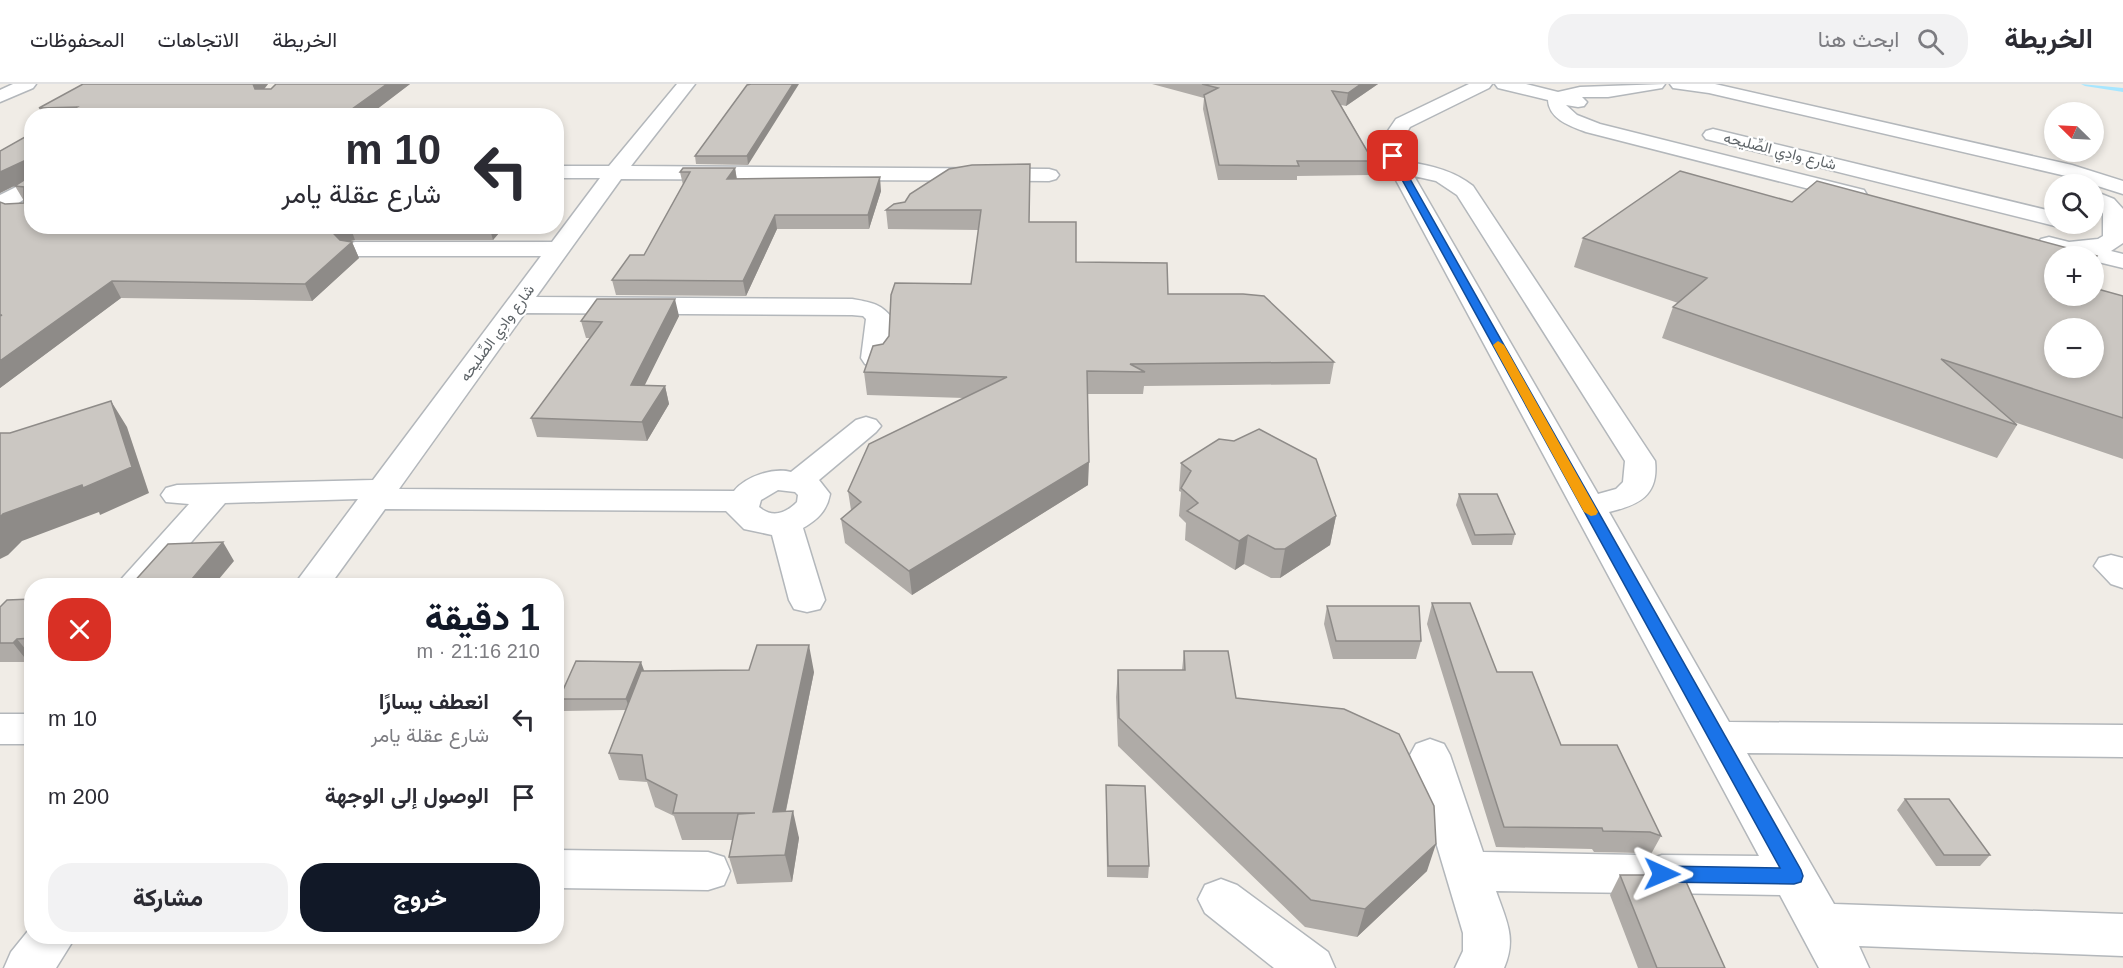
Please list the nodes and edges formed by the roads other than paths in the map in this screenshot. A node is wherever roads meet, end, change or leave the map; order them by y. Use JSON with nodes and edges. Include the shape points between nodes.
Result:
{"nodes":[{"id":1,"x":27,"y":84,"type":"edge"},
{"id":2,"x":686,"y":84,"type":"edge"},
{"id":3,"x":1483,"y":84,"type":"edge"},
{"id":4,"x":1504,"y":84,"type":"edge"},
{"id":5,"x":1656,"y":84,"type":"edge"},
{"id":6,"x":1679,"y":84,"type":"edge"},
{"id":7,"x":0,"y":97,"type":"edge"},
{"id":8,"x":1560,"y":97,"type":"junction"},
{"id":9,"x":1613,"y":97,"type":"junction"},
{"id":10,"x":1692,"y":130,"type":"dead end"},
{"id":11,"x":2100,"y":162,"type":"edge"},
{"id":12,"x":1400,"y":168,"type":"junction"},
{"id":13,"x":2123,"y":169,"type":"edge"},
{"id":14,"x":564,"y":172,"type":"edge"},
{"id":15,"x":614,"y":174,"type":"junction"},
{"id":16,"x":1048,"y":175,"type":"dead end"},
{"id":17,"x":2044,"y":182,"type":"edge"},
{"id":18,"x":0,"y":185,"type":"edge"},
{"id":19,"x":24,"y":185,"type":"edge"},
{"id":20,"x":2123,"y":188,"type":"edge"},
{"id":21,"x":24,"y":189,"type":"edge"},
{"id":22,"x":1870,"y":198,"type":"edge"},
{"id":23,"x":2104,"y":203,"type":"edge"},
{"id":24,"x":24,"y":211,"type":"edge"},
{"id":25,"x":2044,"y":216,"type":"edge"},
{"id":26,"x":2104,"y":222,"type":"edge"},
{"id":27,"x":2032,"y":239,"type":"edge"},
{"id":28,"x":2055,"y":245,"type":"junction"},
{"id":29,"x":355,"y":249,"type":"dead end"},
{"id":30,"x":559,"y":249,"type":"junction"},
{"id":31,"x":2123,"y":261,"type":"edge"},
{"id":32,"x":519,"y":304,"type":"junction"},
{"id":33,"x":875,"y":358,"type":"edge"},
{"id":34,"x":866,"y":426,"type":"dead end"},
{"id":35,"x":798,"y":482,"type":"junction"},
{"id":36,"x":216,"y":494,"type":"junction"},
{"id":37,"x":380,"y":494,"type":"junction"},
{"id":38,"x":177,"y":495,"type":"dead end"},
{"id":39,"x":742,"y":501,"type":"junction"},
{"id":40,"x":1587,"y":505,"type":"junction"},
{"id":41,"x":785,"y":523,"type":"junction"},
{"id":42,"x":140,"y":578,"type":"edge"},
{"id":43,"x":317,"y":578,"type":"edge"},
{"id":44,"x":807,"y":600,"type":"dead end"},
{"id":45,"x":0,"y":729,"type":"edge"},
{"id":46,"x":24,"y":729,"type":"edge"},
{"id":47,"x":1716,"y":737,"type":"junction"},
{"id":48,"x":2123,"y":741,"type":"edge"},
{"id":49,"x":1430,"y":755,"type":"dead end"},
{"id":50,"x":564,"y":868,"type":"edge"},
{"id":51,"x":708,"y":871,"type":"dead end"},
{"id":52,"x":1467,"y":871,"type":"junction"},
{"id":53,"x":1794,"y":876,"type":"junction"},
{"id":54,"x":1221,"y":899,"type":"dead end"},
{"id":55,"x":1821,"y":924,"type":"junction"},
{"id":56,"x":2123,"y":935,"type":"edge"},
{"id":57,"x":46,"y":944,"type":"edge"},
{"id":58,"x":28,"y":968,"type":"edge"},
{"id":59,"x":1311,"y":968,"type":"edge"},
{"id":60,"x":1479,"y":968,"type":"edge"},
{"id":61,"x":1845,"y":968,"type":"edge"}],
"edges":[{"from":1,"to":7,"type":"street"},
{"from":2,"to":15,"type":"street","name":"شارع وادِي الصِّليحه"},
{"from":3,"to":12,"type":"street","via":[[1396,130],[1392,147]]},
{"from":4,"to":8,"type":"street"},
{"from":5,"to":9,"type":"street"},
{"from":6,"to":20,"type":"street","via":[[2072,171]]},
{"from":8,"to":9,"type":"street"},
{"from":8,"to":22,"type":"street","via":[[1556,101],[1559,111],[1593,128]]},
{"from":9,"to":17,"type":"street","via":[[1675,98]]},
{"from":10,"to":25,"type":"street","name":"شارع وادِي الصِّليحه"},
{"from":11,"to":13,"type":"street"},
{"from":12,"to":40,"type":"street"},
{"from":12,"to":40,"type":"street","via":[[1447,178],[1466,191],[1640,461],[1643,473],[1629,495],[1606,504]]},
{"from":14,"to":15,"type":"street"},
{"from":15,"to":16,"type":"street","via":[[908,185]]},
{"from":15,"to":30,"type":"street","name":"شارع وادِي الصِّليحه"},
{"from":18,"to":19,"type":"street"},
{"from":21,"to":24,"type":"street","via":[[4,202],[4,206],[15,211]]},
{"from":23,"to":26,"type":"street","via":[[2114,212]]},
{"from":26,"to":28,"type":"street","via":[[2114,239],[2104,246]]},
{"from":27,"to":28,"type":"street"},
{"from":28,"to":31,"type":"street"},
{"from":29,"to":30,"type":"street"},
{"from":30,"to":32,"type":"street","name":"شارع وادِي الصِّليحه"},
{"from":32,"to":33,"type":"street","via":[[852,307],[871,310],[879,318]]},
{"from":32,"to":37,"type":"street","name":"شارع وادِي الصِّليحه"},
{"from":34,"to":35,"type":"street"},
{"from":35,"to":39,"type":"street","via":[[758,486]]},
{"from":35,"to":41,"type":"street","via":[[808,486],[814,502],[809,511]]},
{"from":36,"to":37,"type":"street"},
{"from":36,"to":38,"type":"street"},
{"from":36,"to":42,"type":"street"},
{"from":37,"to":39,"type":"street"},
{"from":37,"to":43,"type":"street","name":"شارع وادِي الصِّليحه"},
{"from":39,"to":41,"type":"street","via":[[747,518],[771,525]]},
{"from":40,"to":47,"type":"street"},
{"from":41,"to":44,"type":"street"},
{"from":45,"to":46,"type":"street"},
{"from":47,"to":48,"type":"street"},
{"from":47,"to":53,"type":"street"},
{"from":49,"to":52,"type":"street"},
{"from":50,"to":51,"type":"street"},
{"from":52,"to":53,"type":"street"},
{"from":52,"to":60,"type":"street","via":[[1487,933],[1488,946]]},
{"from":53,"to":55,"type":"street"},
{"from":54,"to":59,"type":"street"},
{"from":55,"to":56,"type":"street"},
{"from":55,"to":61,"type":"street"},
{"from":57,"to":58,"type":"street"}]}
